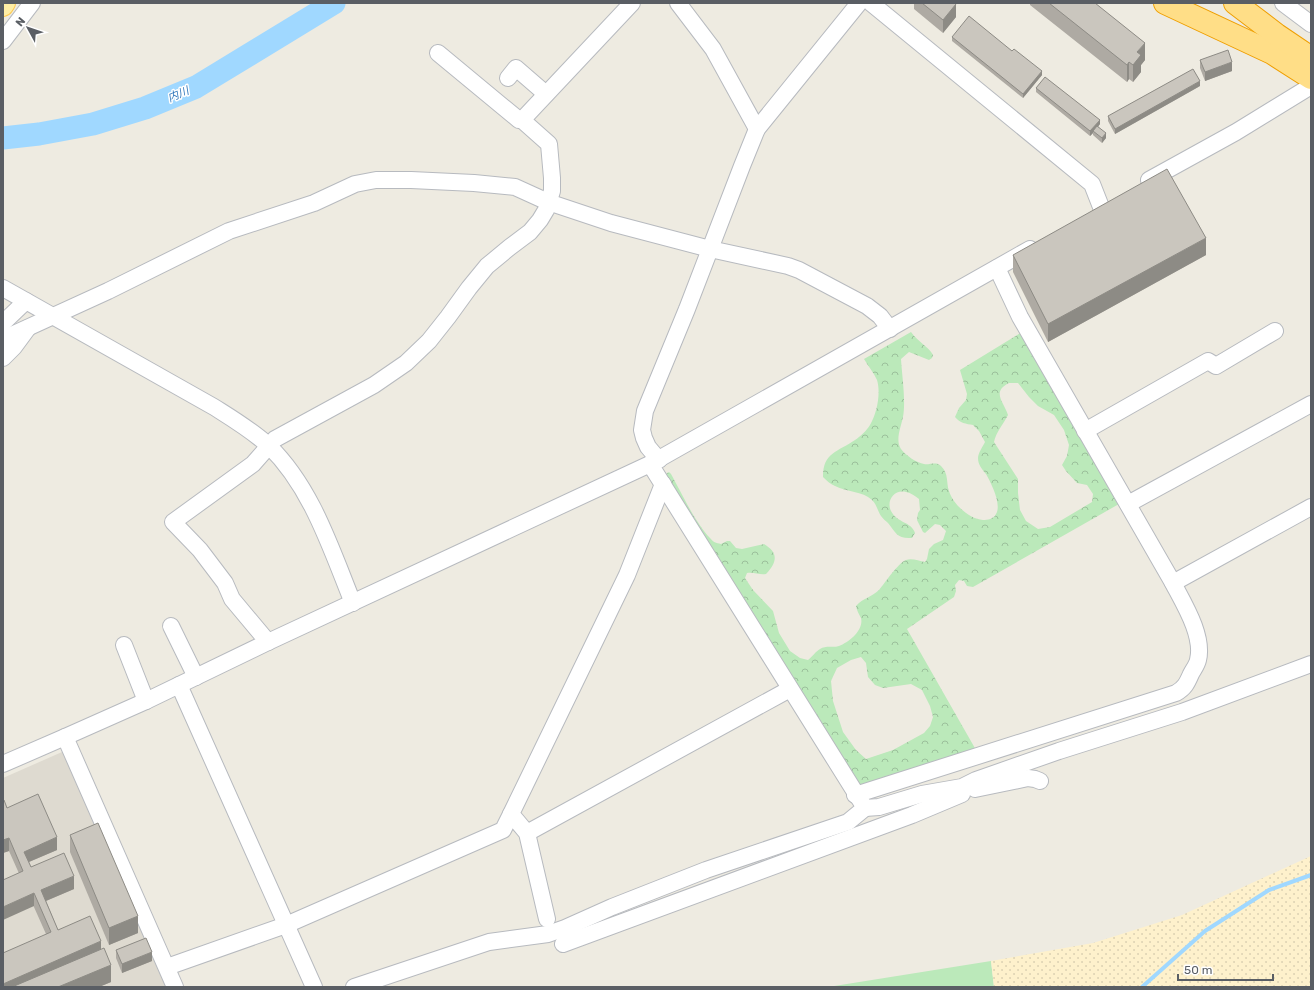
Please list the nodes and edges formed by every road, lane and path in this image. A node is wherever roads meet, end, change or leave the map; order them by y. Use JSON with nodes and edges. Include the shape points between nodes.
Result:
{"nodes":[{"id":1,"x":5,"y":3,"type":"edge"},
{"id":2,"x":32,"y":3,"type":"edge"},
{"id":3,"x":632,"y":3,"type":"edge"},
{"id":4,"x":678,"y":3,"type":"edge"},
{"id":5,"x":859,"y":3,"type":"edge"},
{"id":6,"x":871,"y":3,"type":"edge"},
{"id":7,"x":1165,"y":3,"type":"edge"},
{"id":8,"x":1235,"y":3,"type":"edge"},
{"id":9,"x":1283,"y":3,"type":"edge"},
{"id":10,"x":3,"y":6,"type":"edge"},
{"id":11,"x":1311,"y":24,"type":"edge"},
{"id":12,"x":3,"y":41,"type":"edge"},
{"id":13,"x":1275,"y":44,"type":"junction"},
{"id":14,"x":438,"y":53,"type":"dead end"},
{"id":15,"x":1311,"y":58,"type":"edge"},
{"id":16,"x":508,"y":78,"type":"dead end"},
{"id":17,"x":1309,"y":90,"type":"edge"},
{"id":18,"x":546,"y":94,"type":"junction"},
{"id":19,"x":522,"y":120,"type":"junction"},
{"id":20,"x":757,"y":129,"type":"junction"},
{"id":21,"x":1139,"y":186,"type":"edge"},
{"id":22,"x":548,"y":202,"type":"junction"},
{"id":23,"x":1101,"y":207,"type":"edge"},
{"id":24,"x":1042,"y":242,"type":"edge"},
{"id":25,"x":710,"y":248,"type":"junction"},
{"id":26,"x":996,"y":268,"type":"junction"},
{"id":27,"x":3,"y":288,"type":"edge"},
{"id":28,"x":26,"y":301,"type":"junction"},
{"id":29,"x":51,"y":316,"type":"junction"},
{"id":30,"x":3,"y":323,"type":"edge"},
{"id":31,"x":30,"y":325,"type":"junction"},
{"id":32,"x":890,"y":329,"type":"junction"},
{"id":33,"x":1275,"y":330,"type":"dead end"},
{"id":34,"x":3,"y":339,"type":"edge"},
{"id":35,"x":3,"y":358,"type":"edge"},
{"id":36,"x":1311,"y":404,"type":"edge"},
{"id":37,"x":1086,"y":431,"type":"junction"},
{"id":38,"x":268,"y":446,"type":"junction"},
{"id":39,"x":655,"y":462,"type":"junction"},
{"id":40,"x":663,"y":484,"type":"junction"},
{"id":41,"x":1128,"y":504,"type":"junction"},
{"id":42,"x":1311,"y":507,"type":"edge"},
{"id":43,"x":1173,"y":583,"type":"junction"},
{"id":44,"x":353,"y":603,"type":"junction"},
{"id":45,"x":170,"y":626,"type":"dead end"},
{"id":46,"x":268,"y":642,"type":"junction"},
{"id":47,"x":124,"y":645,"type":"dead end"},
{"id":48,"x":1311,"y":664,"type":"edge"},
{"id":49,"x":196,"y":677,"type":"junction"},
{"id":50,"x":179,"y":685,"type":"junction"},
{"id":51,"x":790,"y":689,"type":"junction"},
{"id":52,"x":146,"y":701,"type":"junction"},
{"id":53,"x":65,"y":737,"type":"junction"},
{"id":54,"x":3,"y":764,"type":"edge"},
{"id":55,"x":1040,"y":781,"type":"dead end"},
{"id":56,"x":966,"y":788,"type":"junction"},
{"id":57,"x":855,"y":794,"type":"junction"},
{"id":58,"x":865,"y":808,"type":"junction"},
{"id":59,"x":511,"y":814,"type":"junction"},
{"id":60,"x":528,"y":833,"type":"junction"},
{"id":61,"x":547,"y":919,"type":"dead end"},
{"id":62,"x":286,"y":925,"type":"junction"},
{"id":63,"x":563,"y":944,"type":"dead end"},
{"id":64,"x":166,"y":967,"type":"junction"},
{"id":65,"x":175,"y":987,"type":"edge"},
{"id":66,"x":314,"y":987,"type":"edge"},
{"id":67,"x":354,"y":987,"type":"edge"}],
"edges":[{"from":1,"to":10,"type":"main road"},
{"from":2,"to":12,"type":"street"},
{"from":3,"to":18,"type":"street"},
{"from":4,"to":20,"type":"street","via":[[713,49]]},
{"from":5,"to":20,"type":"street"},
{"from":6,"to":23,"type":"street","via":[[1092,184]]},
{"from":7,"to":13,"type":"highway"},
{"from":8,"to":13,"type":"highway"},
{"from":9,"to":11,"type":"street"},
{"from":13,"to":15,"type":"highway","via":[[1298,50]]},
{"from":13,"to":17,"type":"highway"},
{"from":14,"to":19,"type":"street"},
{"from":16,"to":18,"type":"street","via":[[516,68]]},
{"from":17,"to":21,"type":"street"},
{"from":18,"to":19,"type":"street"},
{"from":19,"to":22,"type":"street","via":[[549,144],[552,191]]},
{"from":20,"to":25,"type":"street"},
{"from":22,"to":25,"type":"street","via":[[611,223]]},
{"from":22,"to":29,"type":"street","via":[[515,187],[494,184],[411,180],[376,180],[355,184],[314,203],[229,231],[108,291]]},
{"from":22,"to":38,"type":"street","via":[[540,220],[530,232],[488,266],[429,341],[406,363],[374,385],[283,434]]},
{"from":24,"to":26,"type":"street"},
{"from":25,"to":32,"type":"street","via":[[799,270],[867,306],[880,316]]},
{"from":25,"to":39,"type":"street","via":[[645,411],[642,430]]},
{"from":26,"to":32,"type":"street"},
{"from":26,"to":37,"type":"street","via":[[1020,317]]},
{"from":27,"to":28,"type":"street"},
{"from":28,"to":29,"type":"street"},
{"from":28,"to":30,"type":"street"},
{"from":29,"to":31,"type":"street"},
{"from":29,"to":38,"type":"street","via":[[214,407]]},
{"from":31,"to":34,"type":"street"},
{"from":31,"to":35,"type":"street"},
{"from":32,"to":39,"type":"street"},
{"from":33,"to":37,"type":"street","via":[[1216,366],[1208,361]]},
{"from":36,"to":41,"type":"street"},
{"from":37,"to":41,"type":"street"},
{"from":38,"to":44,"type":"street","via":[[288,467],[307,497]]},
{"from":38,"to":46,"type":"street","via":[[253,464],[173,522],[200,550],[225,583],[232,598]]},
{"from":39,"to":40,"type":"street"},
{"from":39,"to":44,"type":"street"},
{"from":40,"to":51,"type":"street"},
{"from":40,"to":59,"type":"street","via":[[627,575]]},
{"from":41,"to":43,"type":"street"},
{"from":42,"to":43,"type":"street"},
{"from":43,"to":57,"type":"street","via":[[1189,614],[1198,642],[1198,662],[1184,688],[1176,693]]},
{"from":44,"to":46,"type":"street"},
{"from":45,"to":49,"type":"street"},
{"from":46,"to":49,"type":"street"},
{"from":47,"to":52,"type":"street"},
{"from":48,"to":56,"type":"street","via":[[1182,712],[976,780]]},
{"from":49,"to":50,"type":"street"},
{"from":50,"to":52,"type":"street"},
{"from":50,"to":62,"type":"street"},
{"from":51,"to":57,"type":"street"},
{"from":51,"to":60,"type":"street"},
{"from":52,"to":53,"type":"street"},
{"from":53,"to":54,"type":"street"},
{"from":53,"to":64,"type":"street"},
{"from":55,"to":56,"type":"street","via":[[1028,778]]},
{"from":56,"to":58,"type":"street","via":[[922,794],[879,807]]},
{"from":56,"to":63,"type":"street","via":[[912,815]]},
{"from":57,"to":58,"type":"street"},
{"from":58,"to":67,"type":"street","via":[[848,822],[706,870],[548,934],[488,942]]},
{"from":59,"to":60,"type":"street"},
{"from":59,"to":62,"type":"street","via":[[503,830]]},
{"from":60,"to":61,"type":"street"},
{"from":62,"to":64,"type":"street"},
{"from":62,"to":66,"type":"street"},
{"from":64,"to":65,"type":"street"}]}
